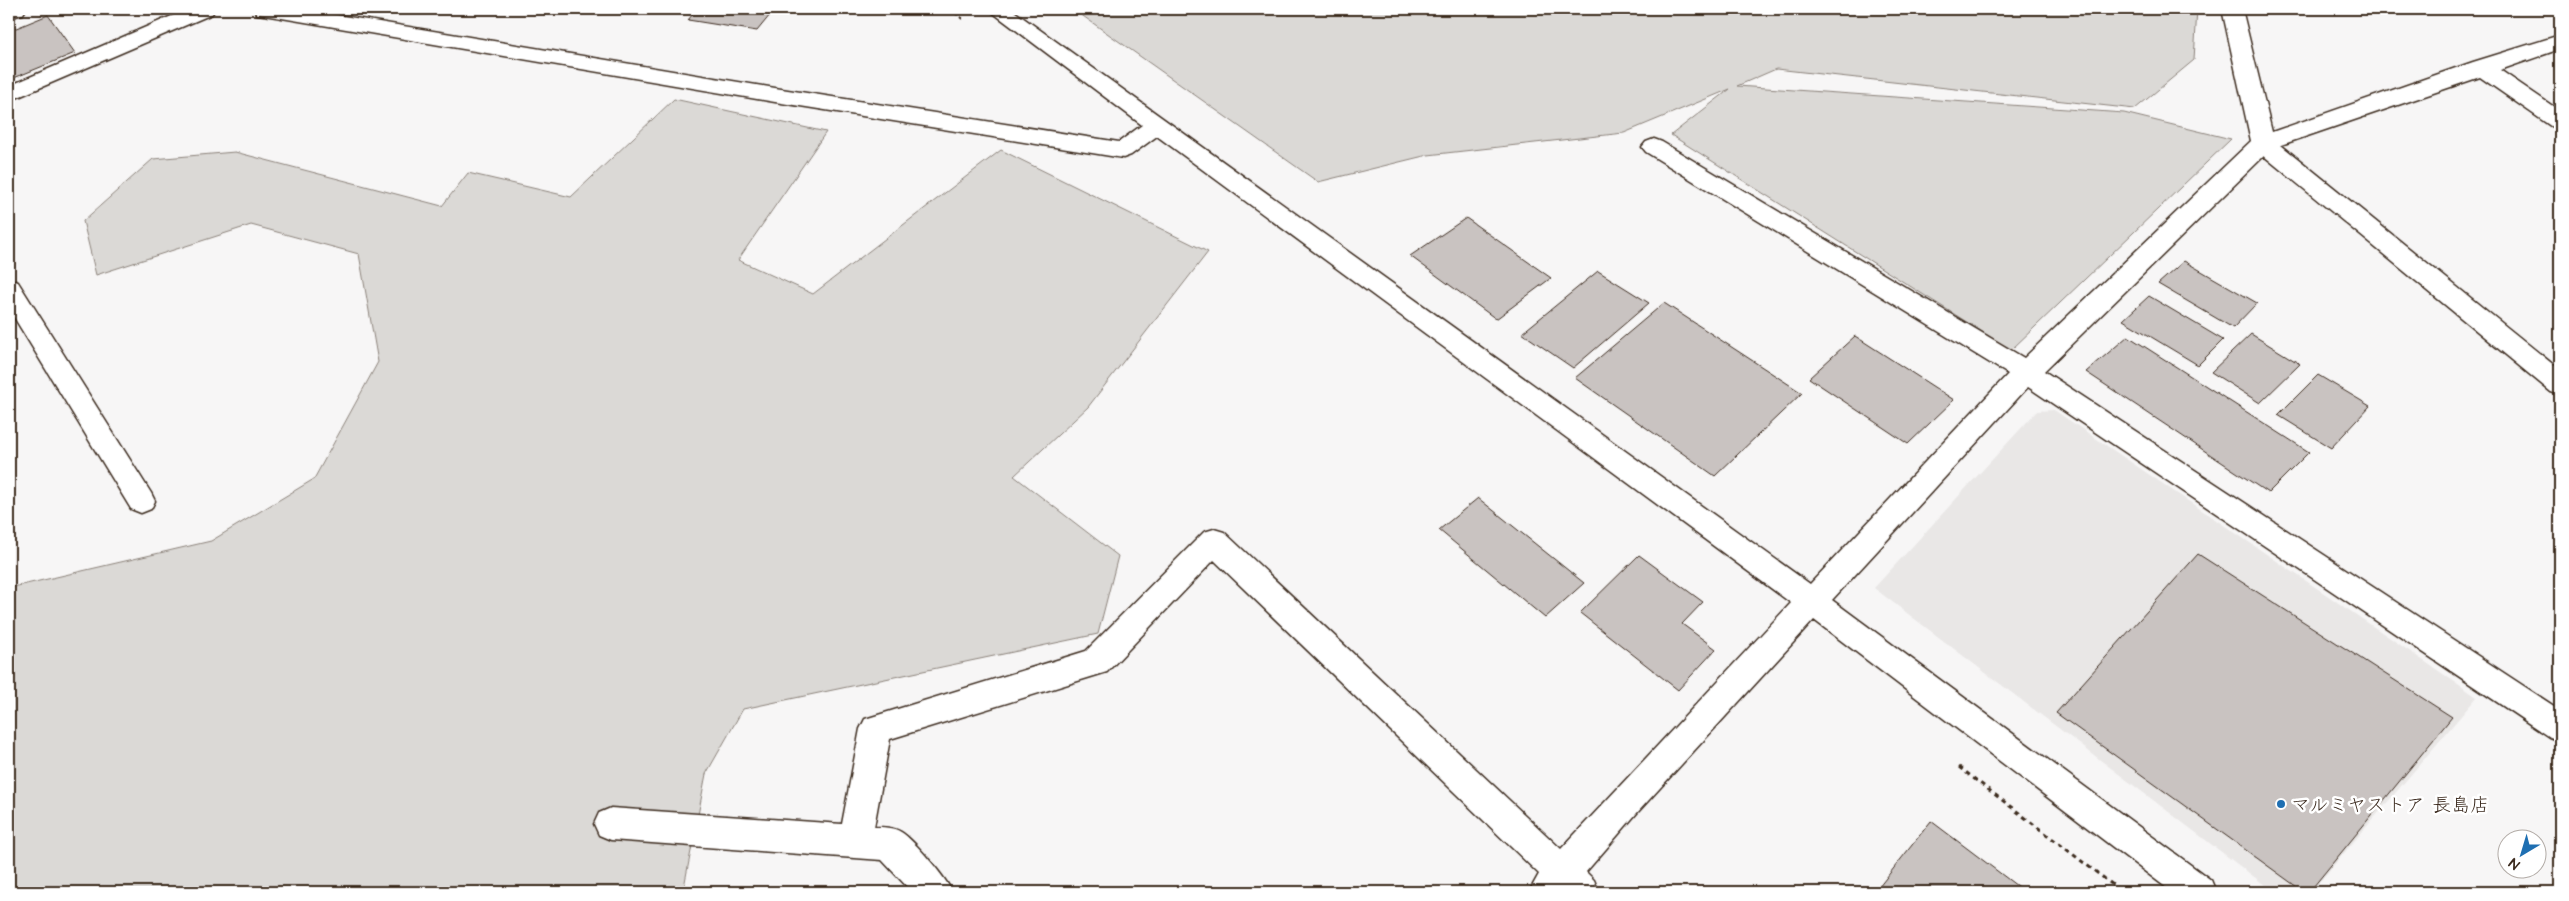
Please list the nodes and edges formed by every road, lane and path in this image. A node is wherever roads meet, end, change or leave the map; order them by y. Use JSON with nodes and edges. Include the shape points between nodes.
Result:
{"nodes":[{"id":1,"x":16,"y":9,"type":"edge"},
{"id":2,"x":205,"y":9,"type":"edge"},
{"id":3,"x":264,"y":9,"type":"edge"},
{"id":4,"x":998,"y":9,"type":"edge"},
{"id":5,"x":2232,"y":9,"type":"edge"},
{"id":6,"x":9,"y":12,"type":"edge"},
{"id":7,"x":2560,"y":42,"type":"edge"},
{"id":8,"x":2481,"y":68,"type":"junction"},
{"id":9,"x":9,"y":94,"type":"edge"},
{"id":10,"x":2560,"y":122,"type":"edge"},
{"id":11,"x":1158,"y":125,"type":"junction"},
{"id":12,"x":2263,"y":143,"type":"junction"},
{"id":13,"x":1654,"y":147,"type":"dead end"},
{"id":14,"x":9,"y":288,"type":"edge"},
{"id":15,"x":2026,"y":372,"type":"junction"},
{"id":16,"x":2560,"y":385,"type":"edge"},
{"id":17,"x":141,"y":501,"type":"dead end"},
{"id":18,"x":1811,"y":601,"type":"junction"},
{"id":19,"x":2560,"y":727,"type":"edge"},
{"id":20,"x":611,"y":824,"type":"dead end"},
{"id":21,"x":854,"y":841,"type":"junction"},
{"id":22,"x":1564,"y":886,"type":"edge"},
{"id":23,"x":935,"y":892,"type":"edge"},
{"id":24,"x":2199,"y":892,"type":"edge"}],
"edges":[{"from":1,"to":6,"type":"street"},
{"from":2,"to":9,"type":"street"},
{"from":3,"to":11,"type":"street","via":[[1123,150]]},
{"from":4,"to":11,"type":"street"},
{"from":5,"to":12,"type":"street"},
{"from":7,"to":8,"type":"street"},
{"from":8,"to":10,"type":"street"},
{"from":8,"to":12,"type":"street"},
{"from":11,"to":18,"type":"street"},
{"from":12,"to":15,"type":"street"},
{"from":12,"to":16,"type":"street"},
{"from":13,"to":15,"type":"street"},
{"from":14,"to":17,"type":"street"},
{"from":15,"to":18,"type":"street"},
{"from":15,"to":19,"type":"street"},
{"from":18,"to":22,"type":"street","via":[[1626,802]]},
{"from":18,"to":24,"type":"street"},
{"from":20,"to":21,"type":"street"},
{"from":21,"to":22,"type":"street","via":[[876,729],[1096,662],[1214,541]]},
{"from":21,"to":23,"type":"street","via":[[890,844]]}]}
